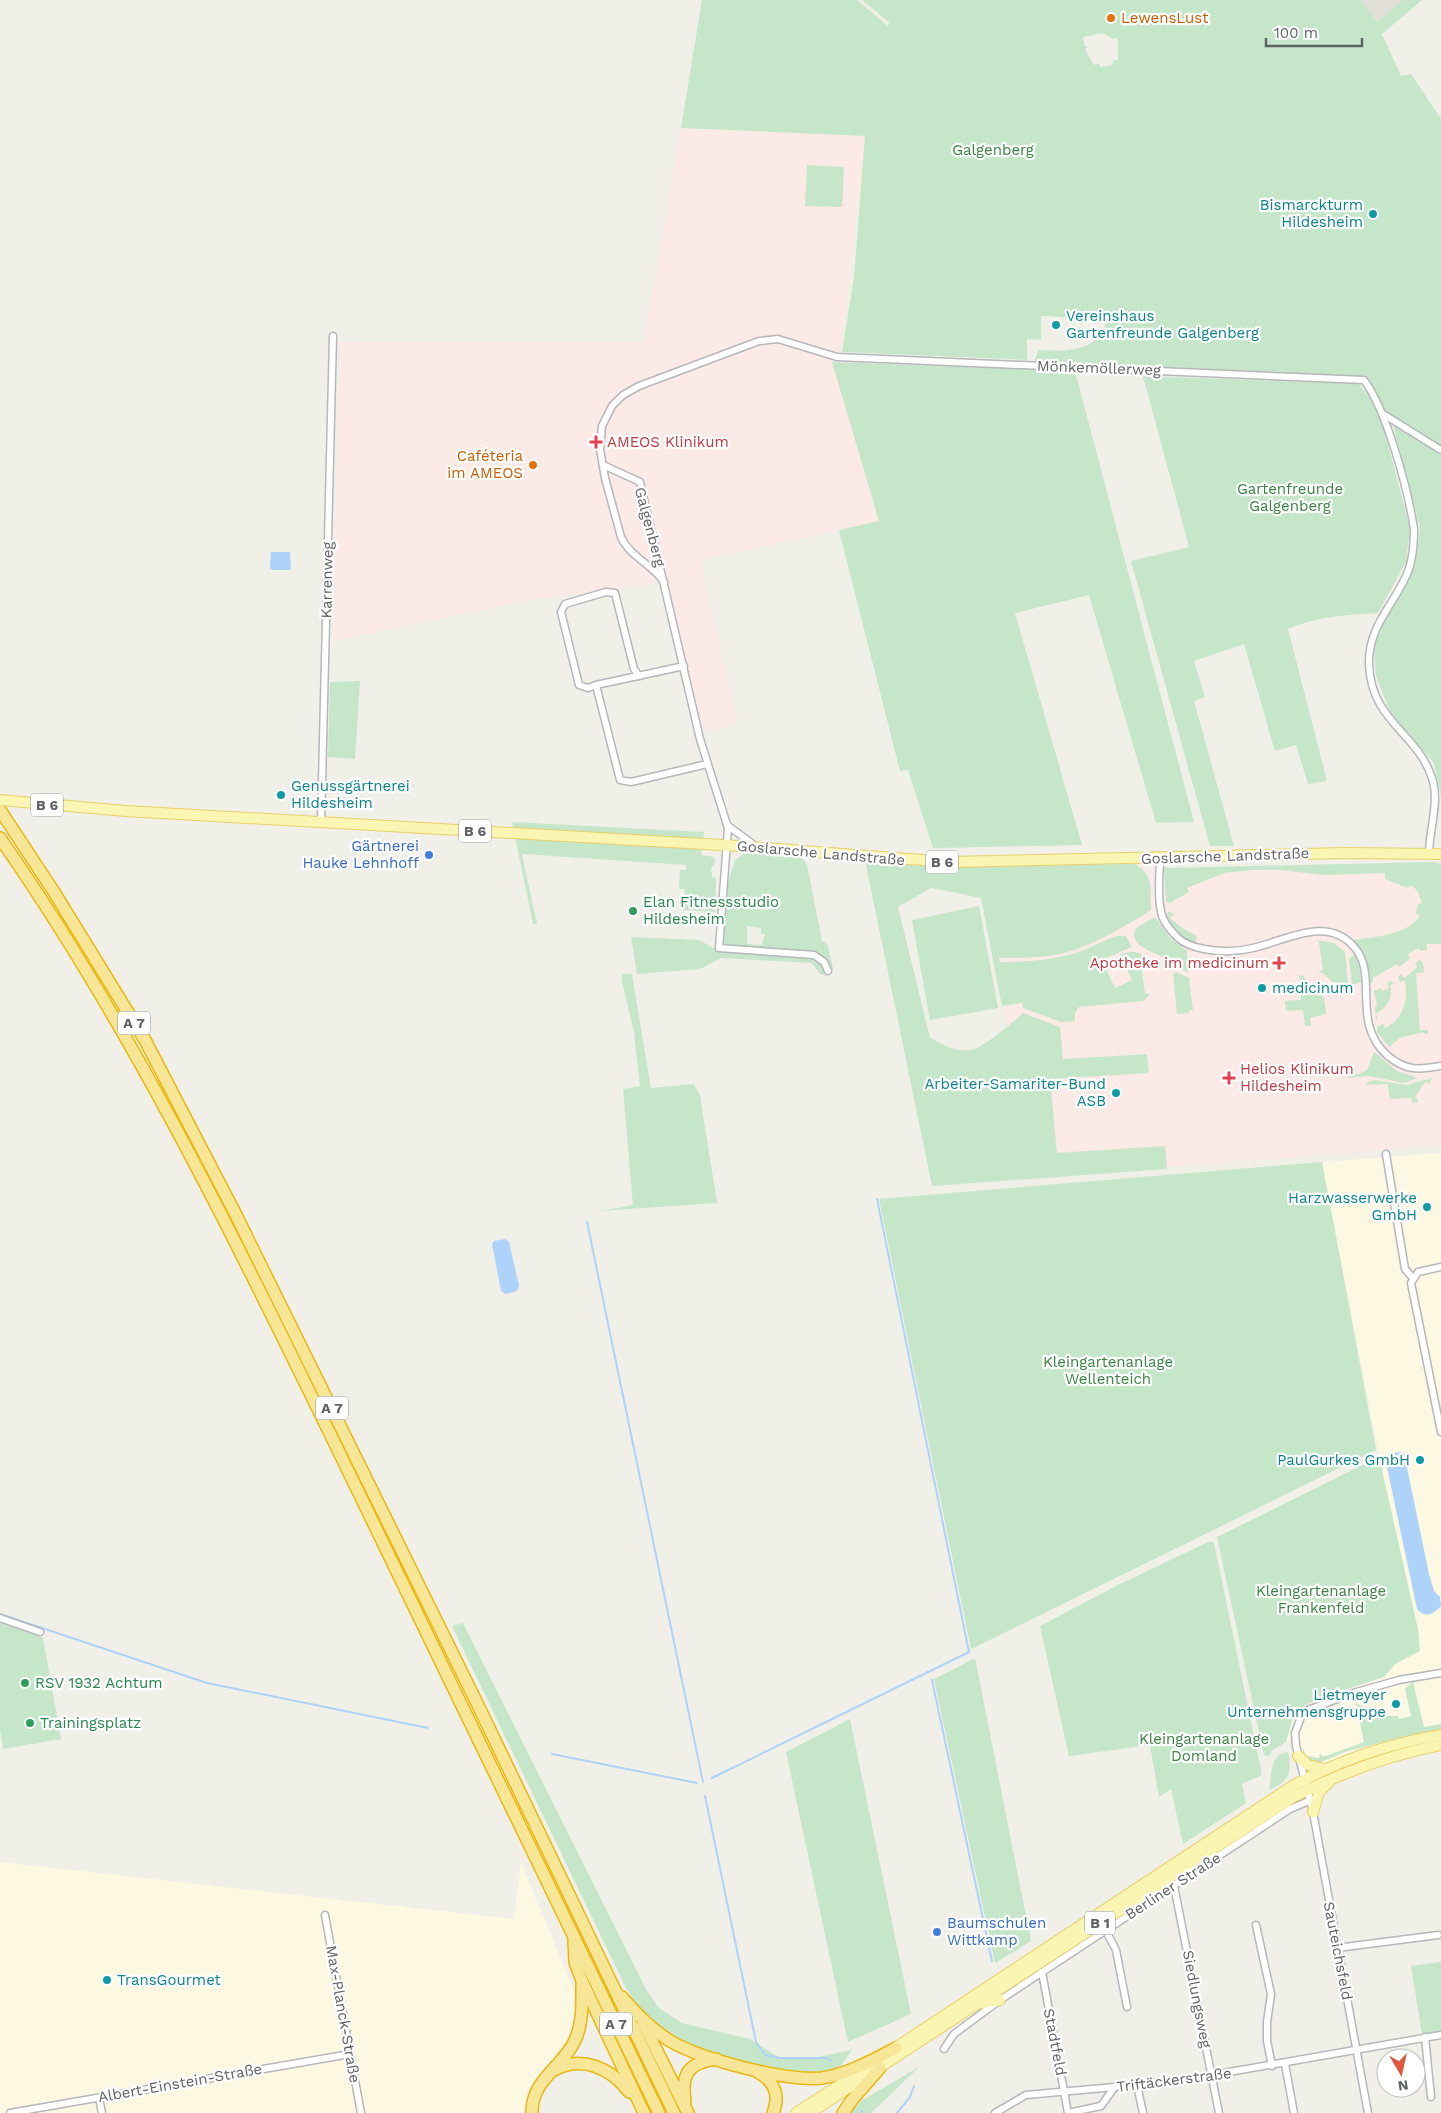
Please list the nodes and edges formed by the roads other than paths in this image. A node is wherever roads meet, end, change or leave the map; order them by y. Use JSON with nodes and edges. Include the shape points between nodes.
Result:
{"nodes":[{"id":1,"x":333,"y":336,"type":"dead end"},
{"id":2,"x":1383,"y":414,"type":"junction"},
{"id":3,"x":1441,"y":450,"type":"edge"},
{"id":4,"x":603,"y":466,"type":"junction"},
{"id":5,"x":664,"y":582,"type":"junction"},
{"id":6,"x":684,"y":664,"type":"junction"},
{"id":7,"x":640,"y":676,"type":"junction"},
{"id":8,"x":596,"y":685,"type":"junction"},
{"id":9,"x":707,"y":764,"type":"junction"},
{"id":10,"x":0,"y":800,"type":"edge"},
{"id":11,"x":1438,"y":802,"type":"edge"},
{"id":12,"x":0,"y":810,"type":"edge"},
{"id":13,"x":321,"y":823,"type":"junction"},
{"id":14,"x":727,"y":825,"type":"junction"},
{"id":15,"x":0,"y":838,"type":"edge"},
{"id":16,"x":727,"y":845,"type":"junction"},
{"id":17,"x":758,"y":848,"type":"junction"},
{"id":18,"x":1429,"y":854,"type":"junction"},
{"id":19,"x":1441,"y":854,"type":"edge"},
{"id":20,"x":1160,"y":858,"type":"junction"},
{"id":21,"x":828,"y":971,"type":"dead end"},
{"id":22,"x":1441,"y":1066,"type":"edge"},
{"id":23,"x":1386,"y":1154,"type":"dead end"},
{"id":24,"x":1441,"y":1267,"type":"edge"},
{"id":25,"x":1412,"y":1277,"type":"junction"},
{"id":26,"x":1441,"y":1432,"type":"edge"},
{"id":27,"x":0,"y":1618,"type":"edge"},
{"id":28,"x":40,"y":1632,"type":"dead end"},
{"id":29,"x":1441,"y":1673,"type":"edge"},
{"id":30,"x":1441,"y":1735,"type":"edge"},
{"id":31,"x":1441,"y":1745,"type":"edge"},
{"id":32,"x":1297,"y":1751,"type":"junction"},
{"id":33,"x":1326,"y":1769,"type":"junction"},
{"id":34,"x":1334,"y":1778,"type":"junction"},
{"id":35,"x":1304,"y":1779,"type":"junction"},
{"id":36,"x":1309,"y":1795,"type":"junction"},
{"id":37,"x":1313,"y":1812,"type":"junction"},
{"id":38,"x":1174,"y":1886,"type":"junction"},
{"id":39,"x":325,"y":1915,"type":"dead end"},
{"id":40,"x":1256,"y":1925,"type":"dead end"},
{"id":41,"x":1106,"y":1931,"type":"junction"},
{"id":42,"x":573,"y":1934,"type":"junction"},
{"id":43,"x":1438,"y":1935,"type":"dead end"},
{"id":44,"x":1337,"y":1948,"type":"junction"},
{"id":45,"x":1042,"y":1972,"type":"junction"},
{"id":46,"x":582,"y":1981,"type":"junction"},
{"id":47,"x":610,"y":1982,"type":"junction"},
{"id":48,"x":1000,"y":2000,"type":"junction"},
{"id":49,"x":978,"y":2004,"type":"junction"},
{"id":50,"x":1127,"y":2007,"type":"dead end"},
{"id":51,"x":640,"y":2018,"type":"junction"},
{"id":52,"x":1441,"y":2035,"type":"edge"},
{"id":53,"x":1425,"y":2037,"type":"junction"},
{"id":54,"x":896,"y":2048,"type":"junction"},
{"id":55,"x":944,"y":2049,"type":"dead end"},
{"id":56,"x":1356,"y":2049,"type":"junction"},
{"id":57,"x":350,"y":2054,"type":"junction"},
{"id":58,"x":717,"y":2059,"type":"junction"},
{"id":59,"x":1285,"y":2064,"type":"junction"},
{"id":60,"x":1272,"y":2066,"type":"junction"},
{"id":61,"x":751,"y":2068,"type":"junction"},
{"id":62,"x":880,"y":2068,"type":"junction"},
{"id":63,"x":1212,"y":2075,"type":"junction"},
{"id":64,"x":547,"y":2076,"type":"junction"},
{"id":65,"x":1137,"y":2085,"type":"junction"},
{"id":66,"x":1114,"y":2088,"type":"junction"},
{"id":67,"x":1064,"y":2091,"type":"junction"},
{"id":68,"x":1431,"y":2097,"type":"dead end"},
{"id":69,"x":99,"y":2098,"type":"junction"},
{"id":70,"x":643,"y":2111,"type":"edge"},
{"id":71,"x":687,"y":2111,"type":"edge"},
{"id":72,"x":10,"y":2113,"type":"edge"},
{"id":73,"x":102,"y":2113,"type":"edge"},
{"id":74,"x":361,"y":2113,"type":"edge"},
{"id":75,"x":532,"y":2113,"type":"edge"},
{"id":76,"x":659,"y":2113,"type":"edge"},
{"id":77,"x":674,"y":2113,"type":"edge"},
{"id":78,"x":773,"y":2113,"type":"edge"},
{"id":79,"x":796,"y":2113,"type":"edge"},
{"id":80,"x":810,"y":2113,"type":"edge"},
{"id":81,"x":843,"y":2113,"type":"edge"},
{"id":82,"x":995,"y":2113,"type":"edge"},
{"id":83,"x":1068,"y":2113,"type":"edge"},
{"id":84,"x":1142,"y":2113,"type":"edge"},
{"id":85,"x":1219,"y":2113,"type":"edge"},
{"id":86,"x":1294,"y":2113,"type":"edge"},
{"id":87,"x":1368,"y":2113,"type":"edge"}],
"edges":[{"from":1,"to":13,"type":"street","name":"Karrenweg"},
{"from":2,"to":3,"type":"street"},
{"from":2,"to":4,"type":"street","name":"Mönkemöllerweg","via":[[1364,380],[834,357],[778,339],[764,340],[639,386],[618,400],[604,420],[600,443]]},
{"from":2,"to":11,"type":"street","via":[[1412,518],[1414,543],[1407,574],[1372,636],[1370,678],[1381,709],[1428,767]]},
{"from":4,"to":5,"type":"street","name":"Mönkemöllerweg","via":[[623,542]]},
{"from":4,"to":5,"type":"street","name":"Galgenberg","via":[[640,482]]},
{"from":5,"to":6,"type":"street"},
{"from":6,"to":7,"type":"street"},
{"from":6,"to":9,"type":"street"},
{"from":7,"to":8,"type":"street"},
{"from":7,"to":8,"type":"street","via":[[634,669],[615,593],[606,592],[565,604],[561,612],[578,685],[588,688]]},
{"from":8,"to":9,"type":"street","via":[[620,780],[631,782]]},
{"from":9,"to":14,"type":"street"},
{"from":10,"to":13,"type":"main road","number":"B 6"},
{"from":11,"to":18,"type":"street"},
{"from":12,"to":47,"type":"highway","number":"A 7","via":[[140,1032],[231,1204],[476,1701]]},
{"from":13,"to":16,"type":"main road","name":"Goslarsche Landstraße","number":"B 6"},
{"from":14,"to":16,"type":"street"},
{"from":14,"to":17,"type":"street"},
{"from":15,"to":42,"type":"highway","number":"A 7","via":[[91,976],[179,1130]]},
{"from":16,"to":17,"type":"main road","name":"Goslarsche Landstraße","number":"B 6"},
{"from":16,"to":21,"type":"street","via":[[719,948],[814,955],[824,962]]},
{"from":17,"to":20,"type":"main road","name":"Goslarsche Landstraße","number":"B 6","via":[[948,862]]},
{"from":18,"to":19,"type":"main road","name":"Goslarsche Landstraße","number":"B 6"},
{"from":18,"to":20,"type":"main road","name":"Goslarsche Landstraße","number":"B 6"},
{"from":20,"to":22,"type":"street","via":[[1162,914],[1176,936],[1191,946],[1215,951],[1241,950],[1299,933],[1331,932],[1348,941],[1362,961],[1369,1027],[1383,1051],[1408,1069]]},
{"from":23,"to":25,"type":"street","via":[[1405,1269]]},
{"from":24,"to":25,"type":"street","via":[[1418,1272]]},
{"from":25,"to":26,"type":"street"},
{"from":27,"to":28,"type":"street"},
{"from":29,"to":32,"type":"street","via":[[1384,1684],[1308,1710],[1296,1725]]},
{"from":30,"to":33,"type":"main road","number":"B 1","via":[[1384,1747]]},
{"from":31,"to":34,"type":"main road","name":"Berliner Straße","number":"B 1","via":[[1401,1754]]},
{"from":32,"to":33,"type":"main road","via":[[1308,1765]]},
{"from":32,"to":35,"type":"street"},
{"from":33,"to":35,"type":"main road","number":"B 1"},
{"from":34,"to":36,"type":"main road","name":"Berliner Straße","number":"B 1"},
{"from":34,"to":37,"type":"main road","via":[[1319,1792]]},
{"from":35,"to":36,"type":"street"},
{"from":35,"to":54,"type":"main road","number":"B 1"},
{"from":36,"to":37,"type":"street","name":"Sauteichsfeld"},
{"from":36,"to":38,"type":"street","name":"Berliner Straße"},
{"from":36,"to":49,"type":"main road","number":"B 1","via":[[1280,1805]]},
{"from":37,"to":44,"type":"street","name":"Sauteichsfeld"},
{"from":38,"to":41,"type":"street","name":"Berliner Straße"},
{"from":38,"to":63,"type":"street","name":"Siedlungsweg"},
{"from":39,"to":57,"type":"street","name":"Max-Planck-Straße"},
{"from":40,"to":60,"type":"street","via":[[1271,1994],[1266,2022]]},
{"from":41,"to":45,"type":"street","name":"Berliner Straße"},
{"from":41,"to":50,"type":"street","via":[[1116,1950]]},
{"from":42,"to":46,"type":"highway","via":[[575,1962]]},
{"from":42,"to":76,"type":"highway","number":"A 7"},
{"from":43,"to":44,"type":"street"},
{"from":44,"to":56,"type":"street","name":"Sauteichsfeld"},
{"from":45,"to":48,"type":"street","name":"Berliner Straße"},
{"from":45,"to":67,"type":"street","name":"Stadtfeld"},
{"from":46,"to":64,"type":"highway","via":[[576,2039]]},
{"from":46,"to":70,"type":"highway"},
{"from":47,"to":51,"type":"highway"},
{"from":47,"to":77,"type":"highway","number":"A 7"},
{"from":48,"to":49,"type":"main road"},
{"from":48,"to":55,"type":"street","name":"Berliner Straße","via":[[954,2034]]},
{"from":49,"to":62,"type":"main road","number":"B 1"},
{"from":51,"to":58,"type":"highway","via":[[670,2041]]},
{"from":51,"to":71,"type":"highway"},
{"from":52,"to":53,"type":"street","name":"Triftäckerstraße"},
{"from":53,"to":56,"type":"street","name":"Triftäckerstraße"},
{"from":53,"to":68,"type":"street"},
{"from":54,"to":61,"type":"highway","via":[[841,2073],[822,2078],[793,2078]]},
{"from":54,"to":79,"type":"main road","number":"B 1"},
{"from":56,"to":59,"type":"street","name":"Triftäckerstraße"},
{"from":56,"to":87,"type":"street","name":"Sauteichsfeld"},
{"from":57,"to":69,"type":"street","name":"Albert-Einstein-Straße"},
{"from":57,"to":74,"type":"street","name":"Max-Planck-Straße"},
{"from":58,"to":61,"type":"highway"},
{"from":58,"to":71,"type":"highway","via":[[703,2061],[689,2070],[683,2088]]},
{"from":59,"to":60,"type":"street","name":"Triftäckerstraße"},
{"from":59,"to":86,"type":"street"},
{"from":60,"to":63,"type":"street","name":"Triftäckerstraße"},
{"from":61,"to":78,"type":"highway","via":[[765,2076],[775,2090],[777,2098]]},
{"from":62,"to":80,"type":"main road","number":"B 1"},
{"from":62,"to":81,"type":"highway"},
{"from":63,"to":65,"type":"street","name":"Triftäckerstraße"},
{"from":63,"to":85,"type":"street","name":"Siedlungsweg"},
{"from":64,"to":70,"type":"highway","via":[[569,2064],[594,2065],[616,2078]]},
{"from":64,"to":75,"type":"highway","via":[[536,2091]]},
{"from":65,"to":66,"type":"street","name":"Triftäckerstraße"},
{"from":65,"to":84,"type":"street"},
{"from":66,"to":67,"type":"street","name":"Triftäckerstraße"},
{"from":66,"to":83,"type":"street","via":[[1101,2106]]},
{"from":67,"to":82,"type":"street","name":"Triftäckerstraße","via":[[1026,2095]]},
{"from":67,"to":83,"type":"street","name":"Stadtfeld"},
{"from":69,"to":72,"type":"street","name":"Albert-Einstein-Straße"},
{"from":69,"to":73,"type":"street"}]}
